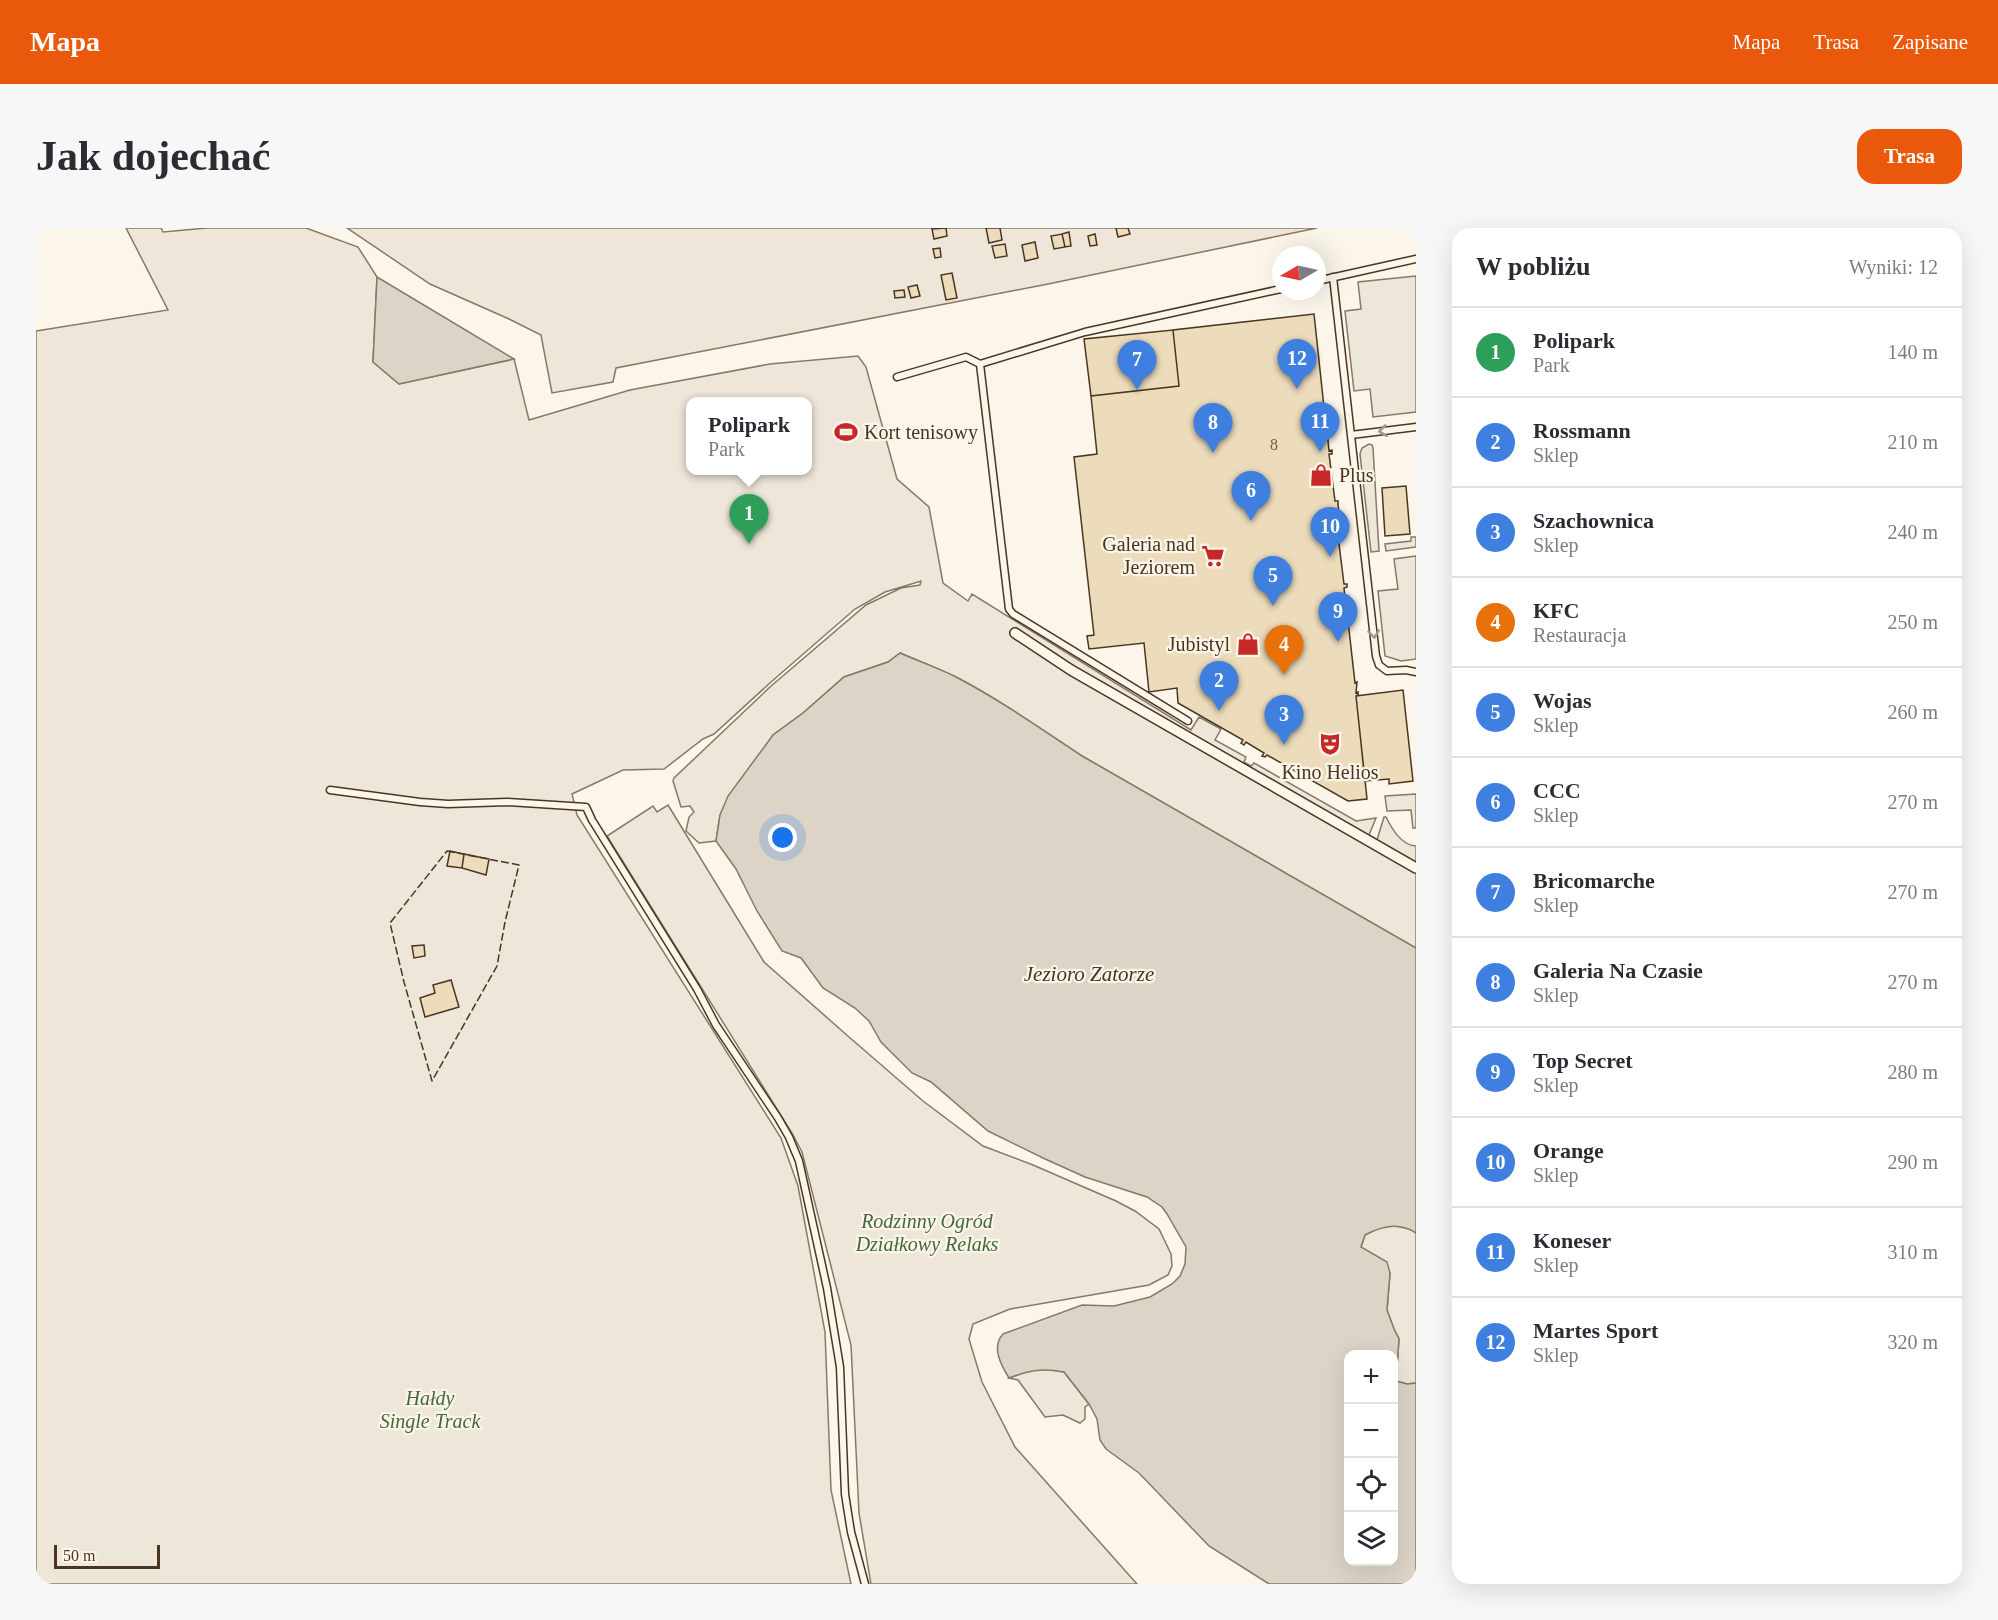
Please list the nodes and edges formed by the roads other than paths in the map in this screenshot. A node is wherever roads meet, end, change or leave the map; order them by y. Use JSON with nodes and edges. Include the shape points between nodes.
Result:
{"nodes":[{"id":1,"x":1416,"y":259,"type":"edge"},
{"id":2,"x":1334,"y":277,"type":"junction"},
{"id":3,"x":1326,"y":279,"type":"edge"},
{"id":4,"x":1272,"y":291,"type":"edge"},
{"id":5,"x":980,"y":364,"type":"junction"},
{"id":6,"x":897,"y":377,"type":"dead end"},
{"id":7,"x":1416,"y":427,"type":"edge"},
{"id":8,"x":1351,"y":435,"type":"junction"},
{"id":9,"x":1015,"y":633,"type":"dead end"},
{"id":10,"x":1416,"y":672,"type":"edge"},
{"id":11,"x":1188,"y":721,"type":"dead end"},
{"id":12,"x":330,"y":790,"type":"dead end"},
{"id":13,"x":1416,"y":868,"type":"edge"},
{"id":14,"x":865,"y":1584,"type":"edge"}],
"edges":[{"from":1,"to":2,"type":"lane"},
{"from":2,"to":3,"type":"lane"},
{"from":2,"to":8,"type":"lane"},
{"from":4,"to":5,"type":"lane","via":[[1085,332]]},
{"from":5,"to":6,"type":"lane","via":[[966,357]]},
{"from":5,"to":11,"type":"lane","via":[[1009,609]]},
{"from":7,"to":8,"type":"lane","one_way":true},
{"from":8,"to":10,"type":"lane","one_way":true,"via":[[1376,656],[1387,671]]},
{"from":9,"to":13,"type":"street","via":[[1071,670]]},
{"from":12,"to":14,"type":"lane","via":[[448,804],[507,802],[586,807],[716,1025],[778,1118],[796,1154],[833,1322],[842,1397],[845,1494]]}]}
